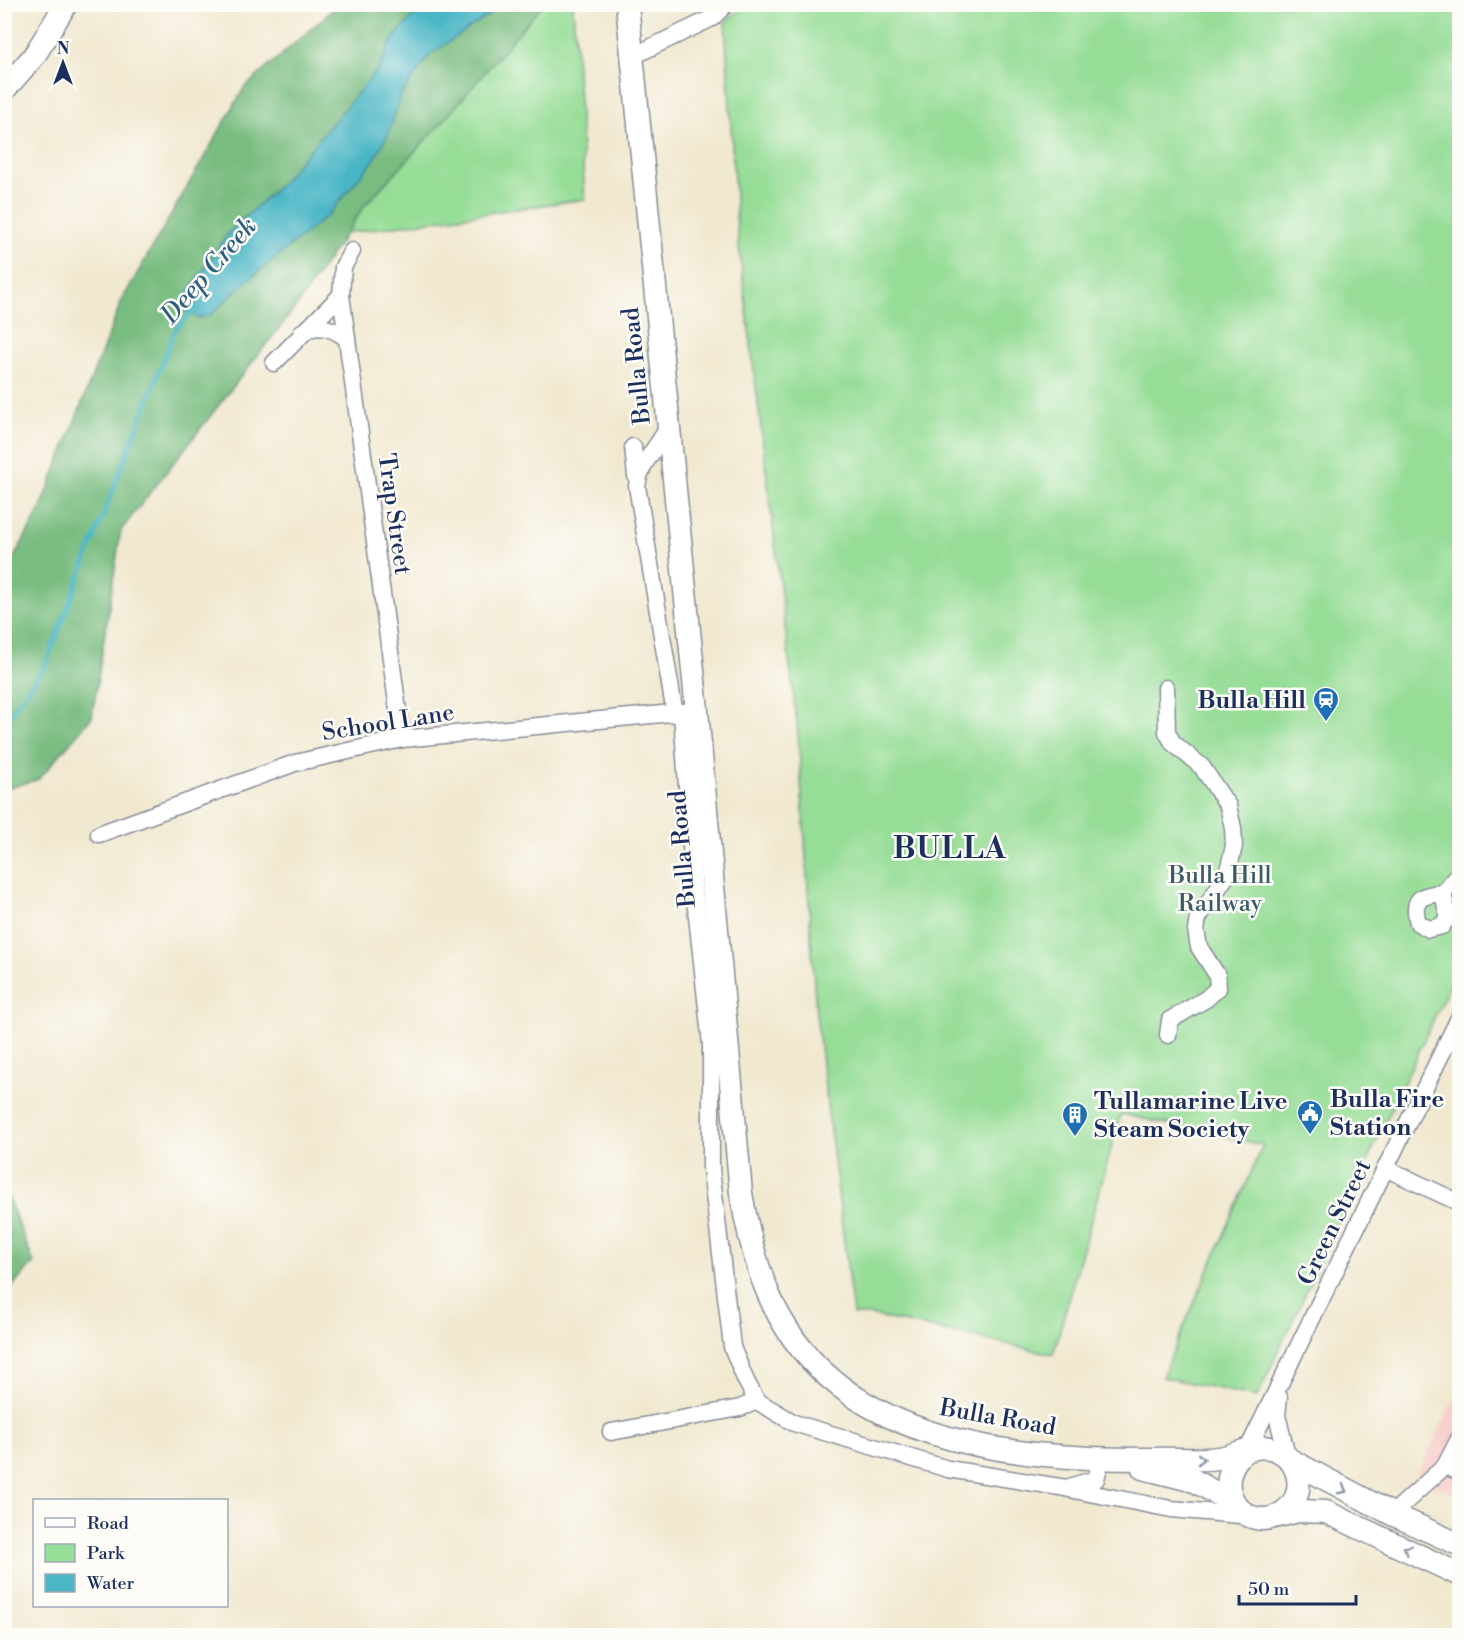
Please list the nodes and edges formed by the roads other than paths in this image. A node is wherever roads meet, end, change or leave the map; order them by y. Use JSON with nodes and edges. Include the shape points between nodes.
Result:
{"nodes":[{"id":1,"x":66,"y":4,"type":"edge"},
{"id":2,"x":627,"y":4,"type":"edge"},
{"id":3,"x":726,"y":4,"type":"edge"},
{"id":4,"x":633,"y":56,"type":"junction"},
{"id":5,"x":4,"y":90,"type":"edge"},
{"id":6,"x":352,"y":251,"type":"dead end"},
{"id":7,"x":341,"y":295,"type":"junction"},
{"id":8,"x":302,"y":332,"type":"junction"},
{"id":9,"x":347,"y":339,"type":"junction"},
{"id":10,"x":274,"y":363,"type":"dead end"},
{"id":11,"x":669,"y":423,"type":"junction"},
{"id":12,"x":633,"y":447,"type":"dead end"},
{"id":13,"x":637,"y":486,"type":"junction"},
{"id":14,"x":1166,"y":688,"type":"dead end"},
{"id":15,"x":685,"y":712,"type":"junction"},
{"id":16,"x":402,"y":739,"type":"junction"},
{"id":17,"x":99,"y":834,"type":"dead end"},
{"id":18,"x":1460,"y":872,"type":"edge"},
{"id":19,"x":1443,"y":893,"type":"dead end"},
{"id":20,"x":1460,"y":1016,"type":"edge"},
{"id":21,"x":1168,"y":1035,"type":"dead end"},
{"id":22,"x":1387,"y":1169,"type":"junction"},
{"id":23,"x":1460,"y":1203,"type":"edge"},
{"id":24,"x":1281,"y":1384,"type":"junction"},
{"id":25,"x":757,"y":1401,"type":"junction"},
{"id":26,"x":611,"y":1432,"type":"dead end"},
{"id":27,"x":1460,"y":1437,"type":"edge"},
{"id":28,"x":1245,"y":1452,"type":"junction"},
{"id":29,"x":1101,"y":1459,"type":"junction"},
{"id":30,"x":1289,"y":1459,"type":"junction"},
{"id":31,"x":1452,"y":1469,"type":"edge"},
{"id":32,"x":1066,"y":1488,"type":"junction"},
{"id":33,"x":1233,"y":1503,"type":"junction"},
{"id":34,"x":1392,"y":1514,"type":"junction"},
{"id":35,"x":1252,"y":1516,"type":"junction"},
{"id":36,"x":1275,"y":1516,"type":"junction"},
{"id":37,"x":1460,"y":1545,"type":"edge"},
{"id":38,"x":1460,"y":1575,"type":"edge"}],
"edges":[{"from":1,"to":5,"type":"main road","via":[[34,56]]},
{"from":2,"to":4,"type":"main road","name":"Bulla Road"},
{"from":3,"to":4,"type":"street","via":[[712,18]]},
{"from":4,"to":11,"type":"main road","name":"Bulla Road"},
{"from":6,"to":7,"type":"street","name":"Trap Street","via":[[343,267]]},
{"from":7,"to":8,"type":"street"},
{"from":7,"to":9,"type":"street","name":"Trap Street"},
{"from":8,"to":9,"type":"street","via":[[325,327]]},
{"from":8,"to":10,"type":"street"},
{"from":9,"to":16,"type":"street","name":"Trap Street"},
{"from":11,"to":13,"type":"street","via":[[643,462]]},
{"from":11,"to":15,"type":"main road","name":"Bulla Road"},
{"from":12,"to":13,"type":"street"},
{"from":13,"to":15,"type":"street"},
{"from":14,"to":21,"type":"street","via":[[1167,732],[1173,743],[1202,767],[1228,806],[1234,846],[1227,875],[1198,918],[1196,930],[1199,947],[1217,975],[1218,988],[1170,1020]]},
{"from":15,"to":16,"type":"street","name":"School Lane"},
{"from":15,"to":25,"type":"street","name":"Bulla Road","via":[[694,888],[711,1045],[711,1169],[732,1347]]},
{"from":15,"to":29,"type":"main road","name":"Bulla Road","via":[[741,1193],[750,1247],[787,1329],[842,1389],[878,1412],[921,1431],[969,1444]]},
{"from":16,"to":17,"type":"street","name":"School Lane","via":[[295,763]]},
{"from":18,"to":19,"type":"street"},
{"from":20,"to":22,"type":"street","name":"Green Street"},
{"from":22,"to":23,"type":"street"},
{"from":22,"to":24,"type":"street","name":"Green Street"},
{"from":24,"to":28,"type":"street","name":"Green Street"},
{"from":24,"to":30,"type":"street","name":"Green Street","via":[[1277,1415]]},
{"from":25,"to":26,"type":"street","via":[[740,1408]]},
{"from":25,"to":32,"type":"street","via":[[794,1423],[948,1469]]},
{"from":27,"to":31,"type":"street"},
{"from":29,"to":28,"type":"main road","name":"Bulla Road","one_way":true,"via":[[1203,1459]]},
{"from":28,"to":30,"type":"main road","via":[[1270,1448]]},
{"from":28,"to":33,"type":"main road","via":[[1229,1471]]},
{"from":29,"to":32,"type":"street","via":[[1096,1479]]},
{"from":29,"to":33,"type":"main road","name":"Bulla Road","via":[[1195,1481]]},
{"from":30,"to":34,"type":"main road","one_way":true},
{"from":30,"to":36,"type":"main road","via":[[1299,1481],[1298,1492],[1285,1511]]},
{"from":31,"to":34,"type":"street"},
{"from":32,"to":35,"type":"street","via":[[1171,1509]]},
{"from":33,"to":35,"type":"main road"},
{"from":34,"to":37,"type":"main road"},
{"from":35,"to":36,"type":"main road"},
{"from":38,"to":36,"type":"main road","one_way":true,"via":[[1326,1512],[1298,1511]]}]}
